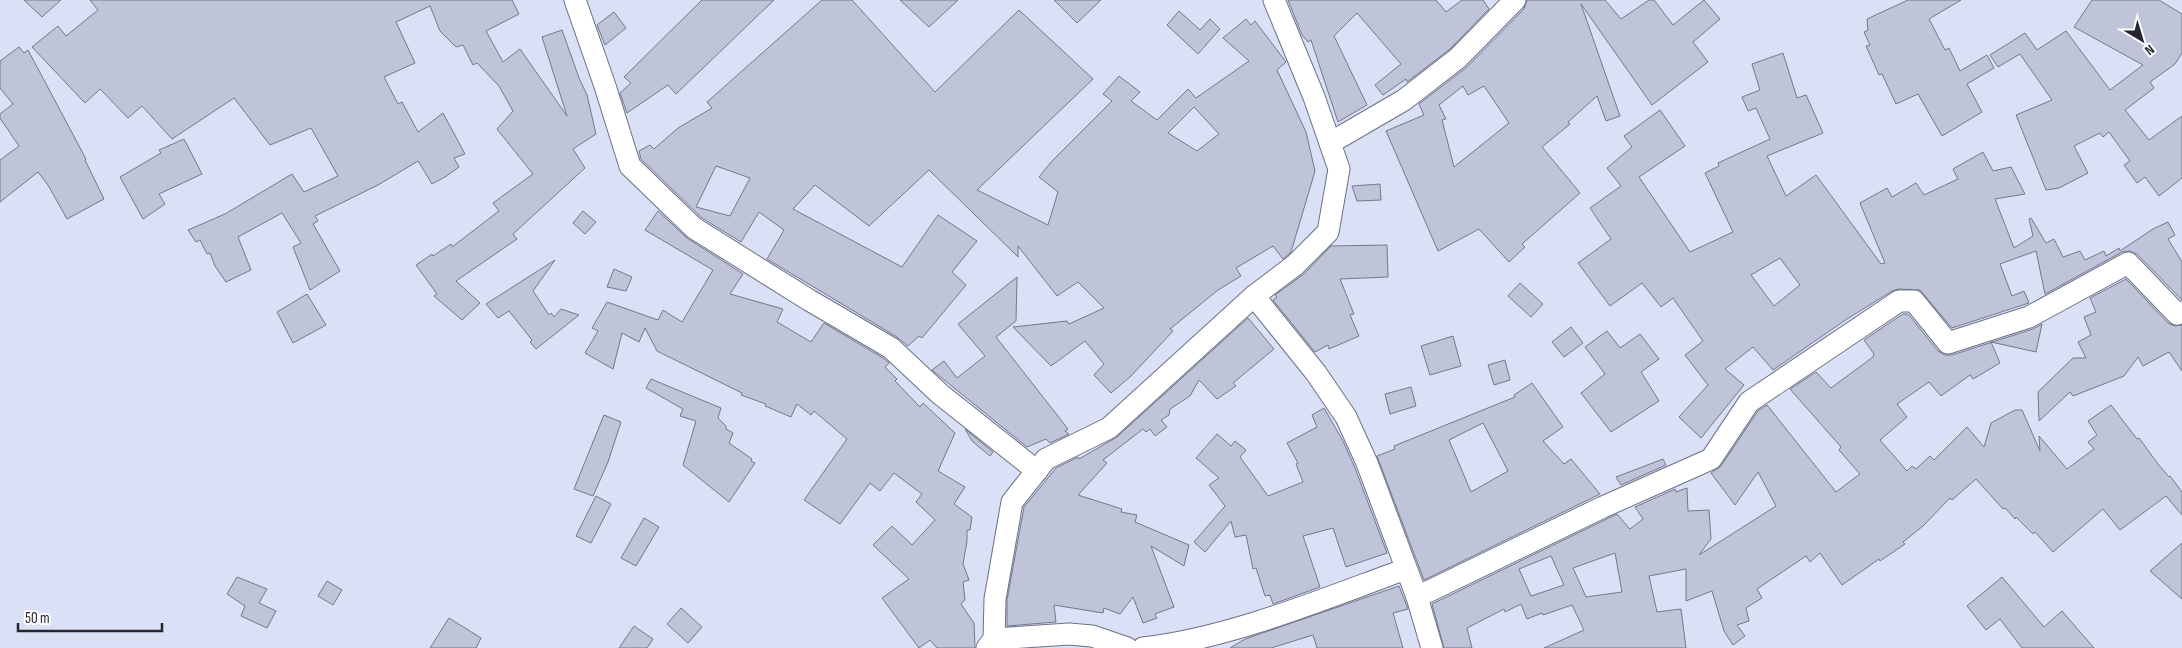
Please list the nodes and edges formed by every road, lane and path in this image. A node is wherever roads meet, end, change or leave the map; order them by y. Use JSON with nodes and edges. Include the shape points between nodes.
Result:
{"nodes":[{"id":1,"x":575,"y":0,"type":"edge"},
{"id":2,"x":1274,"y":0,"type":"edge"},
{"id":3,"x":1515,"y":0,"type":"edge"},
{"id":4,"x":1330,"y":143,"type":"junction"},
{"id":5,"x":1254,"y":296,"type":"junction"},
{"id":6,"x":2182,"y":312,"type":"edge"},
{"id":7,"x":1037,"y":471,"type":"junction"},
{"id":8,"x":1406,"y":569,"type":"junction"},
{"id":9,"x":1418,"y":597,"type":"junction"},
{"id":10,"x":991,"y":644,"type":"edge"},
{"id":11,"x":1127,"y":648,"type":"edge"},
{"id":12,"x":1143,"y":648,"type":"edge"},
{"id":13,"x":1432,"y":648,"type":"edge"}],
"edges":[{"from":1,"to":7,"type":"street","via":[[630,166],[694,228],[891,348],[940,394]]},
{"from":2,"to":4,"type":"street"},
{"from":3,"to":4,"type":"street","via":[[1458,58],[1404,100]]},
{"from":4,"to":5,"type":"street","via":[[1339,169],[1328,232],[1295,265]]},
{"from":5,"to":7,"type":"street","via":[[1109,428],[1046,459]]},
{"from":5,"to":8,"type":"street","via":[[1316,373],[1346,417],[1367,463]]},
{"from":6,"to":9,"type":"street","via":[[2177,314],[2128,263],[2029,317],[1948,343],[1914,300],[1899,301],[1749,402],[1711,458]]},
{"from":7,"to":10,"type":"street","via":[[1012,502],[995,598]]},
{"from":8,"to":9,"type":"street"},
{"from":8,"to":12,"type":"street","via":[[1243,626],[1164,646]]},
{"from":9,"to":13,"type":"street"},
{"from":10,"to":11,"type":"street","via":[[1069,634],[1092,636]]}]}
